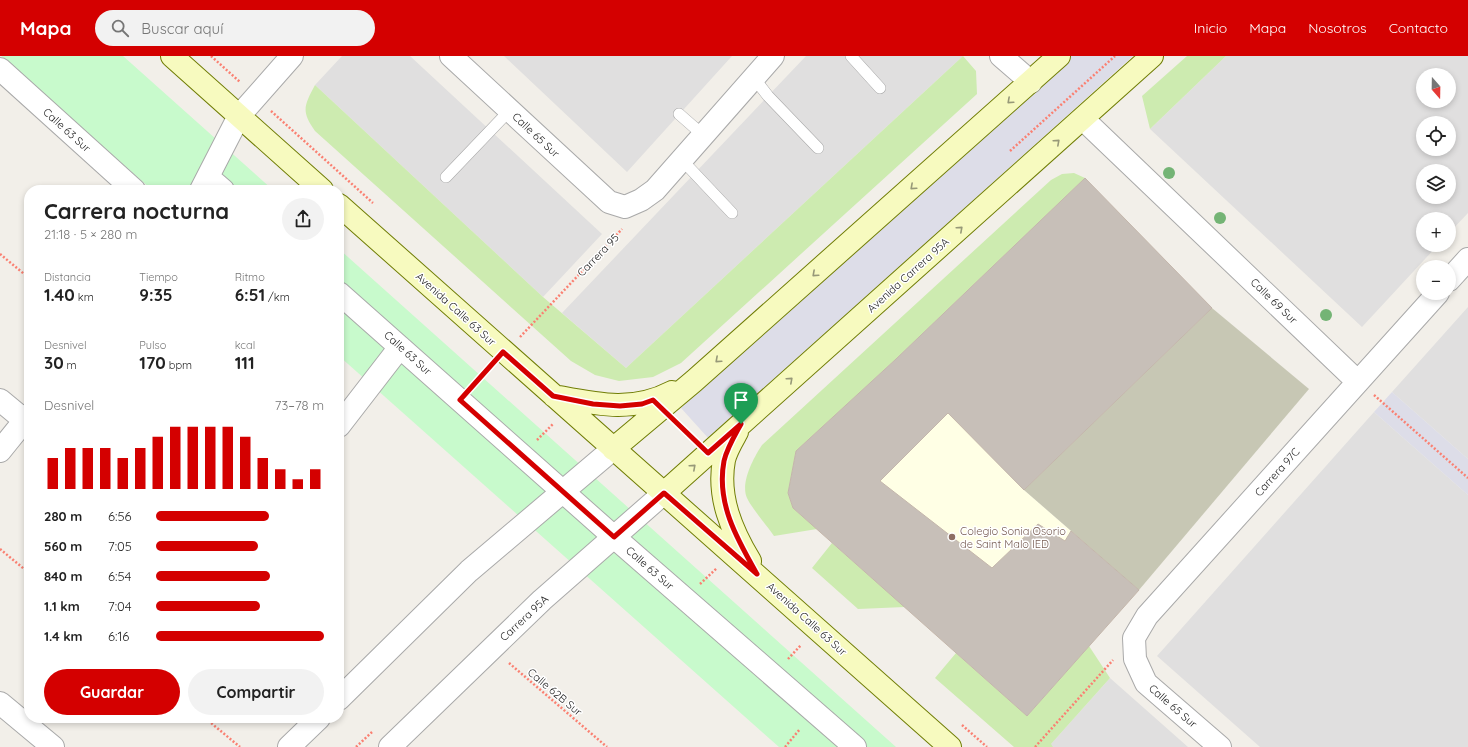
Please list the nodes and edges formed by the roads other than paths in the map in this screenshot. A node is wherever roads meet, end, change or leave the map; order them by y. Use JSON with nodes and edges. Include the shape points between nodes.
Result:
{"nodes":[{"id":1,"x":172,"y":56,"type":"edge"},
{"id":2,"x":292,"y":56,"type":"edge"},
{"id":3,"x":451,"y":56,"type":"edge"},
{"id":4,"x":773,"y":56,"type":"edge"},
{"id":5,"x":851,"y":56,"type":"edge"},
{"id":6,"x":1001,"y":56,"type":"edge"},
{"id":7,"x":1060,"y":56,"type":"edge"},
{"id":8,"x":1152,"y":56,"type":"edge"},
{"id":9,"x":0,"y":69,"type":"edge"},
{"id":10,"x":754,"y":78,"type":"junction"},
{"id":11,"x":1031,"y":82,"type":"junction"},
{"id":12,"x":880,"y":88,"type":"dead end"},
{"id":13,"x":510,"y":110,"type":"junction"},
{"id":14,"x":679,"y":114,"type":"dead end"},
{"id":15,"x":239,"y":116,"type":"junction"},
{"id":16,"x":1083,"y":120,"type":"junction"},
{"id":17,"x":703,"y":135,"type":"junction"},
{"id":18,"x":818,"y":148,"type":"dead end"},
{"id":19,"x":682,"y":160,"type":"junction"},
{"id":20,"x":446,"y":177,"type":"dead end"},
{"id":21,"x":128,"y":185,"type":"edge"},
{"id":22,"x":211,"y":185,"type":"edge"},
{"id":23,"x":316,"y":185,"type":"edge"},
{"id":24,"x":344,"y":209,"type":"edge"},
{"id":25,"x":732,"y":213,"type":"dead end"},
{"id":26,"x":1468,"y":259,"type":"edge"},
{"id":27,"x":1456,"y":272,"type":"edge"},
{"id":28,"x":344,"y":297,"type":"edge"},
{"id":29,"x":1432,"y":300,"type":"edge"},
{"id":30,"x":400,"y":347,"type":"junction"},
{"id":31,"x":694,"y":381,"type":"junction"},
{"id":32,"x":1358,"y":382,"type":"junction"},
{"id":33,"x":553,"y":396,"type":"junction"},
{"id":34,"x":0,"y":400,"type":"edge"},
{"id":35,"x":24,"y":417,"type":"edge"},
{"id":36,"x":344,"y":420,"type":"edge"},
{"id":37,"x":24,"y":424,"type":"edge"},
{"id":38,"x":741,"y":424,"type":"junction"},
{"id":39,"x":613,"y":449,"type":"junction"},
{"id":40,"x":0,"y":450,"type":"edge"},
{"id":41,"x":563,"y":492,"type":"junction"},
{"id":42,"x":664,"y":493,"type":"junction"},
{"id":43,"x":614,"y":537,"type":"junction"},
{"id":44,"x":757,"y":574,"type":"junction"},
{"id":45,"x":1134,"y":648,"type":"joint"},
{"id":46,"x":344,"y":694,"type":"edge"},
{"id":47,"x":0,"y":703,"type":"edge"},
{"id":48,"x":24,"y":723,"type":"edge"},
{"id":49,"x":24,"y":723,"type":"edge"},
{"id":50,"x":314,"y":723,"type":"edge"},
{"id":51,"x":53,"y":747,"type":"edge"},
{"id":52,"x":289,"y":747,"type":"edge"},
{"id":53,"x":390,"y":747,"type":"edge"},
{"id":54,"x":855,"y":747,"type":"edge"},
{"id":55,"x":950,"y":747,"type":"edge"},
{"id":56,"x":1220,"y":747,"type":"edge"}],
"edges":[{"from":1,"to":15,"type":"main road"},
{"from":2,"to":15,"type":"street"},
{"from":3,"to":13,"type":"street","name":"Calle 65 Sur"},
{"from":4,"to":10,"type":"street"},
{"from":5,"to":12,"type":"lane"},
{"from":6,"to":11,"type":"street"},
{"from":7,"to":11,"type":"main road"},
{"from":8,"to":16,"type":"main road","name":"Avenida Carrera 95A"},
{"from":9,"to":21,"type":"street","name":"Calle 63 Sur"},
{"from":10,"to":17,"type":"street"},
{"from":10,"to":18,"type":"lane"},
{"from":11,"to":31,"type":"main road","one_way":true},
{"from":13,"to":19,"type":"street","name":"Calle 65 Sur","via":[[609,202],[625,207],[655,190]]},
{"from":13,"to":20,"type":"lane"},
{"from":14,"to":17,"type":"lane"},
{"from":15,"to":22,"type":"street"},
{"from":15,"to":23,"type":"main road"},
{"from":16,"to":32,"type":"street","name":"Calle 69 Sur"},
{"from":38,"to":16,"type":"main road","name":"Avenida Carrera 95A","one_way":true},
{"from":17,"to":19,"type":"street"},
{"from":19,"to":25,"type":"lane"},
{"from":24,"to":33,"type":"main road","name":"Avenida Calle 63 Sur"},
{"from":26,"to":27,"type":"street"},
{"from":28,"to":30,"type":"street","name":"Calle 63 Sur"},
{"from":29,"to":32,"type":"street","name":"Carrera 97C"},
{"from":30,"to":36,"type":"street"},
{"from":30,"to":41,"type":"street","name":"Calle 63 Sur"},
{"from":31,"to":33,"type":"main road","via":[[663,397],[642,404],[600,405]]},
{"from":31,"to":39,"type":"main road"},
{"from":32,"to":45,"type":"street","name":"Carrera 97C","via":[[1147,616]]},
{"from":33,"to":39,"type":"main road","name":"Avenida Calle 63 Sur"},
{"from":34,"to":35,"type":"street"},
{"from":37,"to":40,"type":"street"},
{"from":42,"to":38,"type":"main road","name":"Avenida Carrera 95A","one_way":true},
{"from":38,"to":44,"type":"main road","via":[[724,460],[722,483],[725,507],[733,531]]},
{"from":39,"to":41,"type":"street"},
{"from":39,"to":42,"type":"main road","name":"Avenida Calle 63 Sur"},
{"from":41,"to":43,"type":"street","name":"Calle 63 Sur"},
{"from":41,"to":46,"type":"street","via":[[469,571]]},
{"from":42,"to":43,"type":"street","name":"Carrera 95A"},
{"from":42,"to":44,"type":"main road","name":"Avenida Calle 63 Sur"},
{"from":43,"to":53,"type":"street","name":"Carrera 95A","via":[[542,600]]},
{"from":43,"to":54,"type":"street","name":"Calle 63 Sur"},
{"from":44,"to":55,"type":"main road","name":"Avenida Calle 63 Sur"},
{"from":45,"to":56,"type":"street","name":"Calle 65 Sur","via":[[1146,683]]},
{"from":47,"to":49,"type":"street"},
{"from":48,"to":51,"type":"street"},
{"from":50,"to":52,"type":"street"}]}
